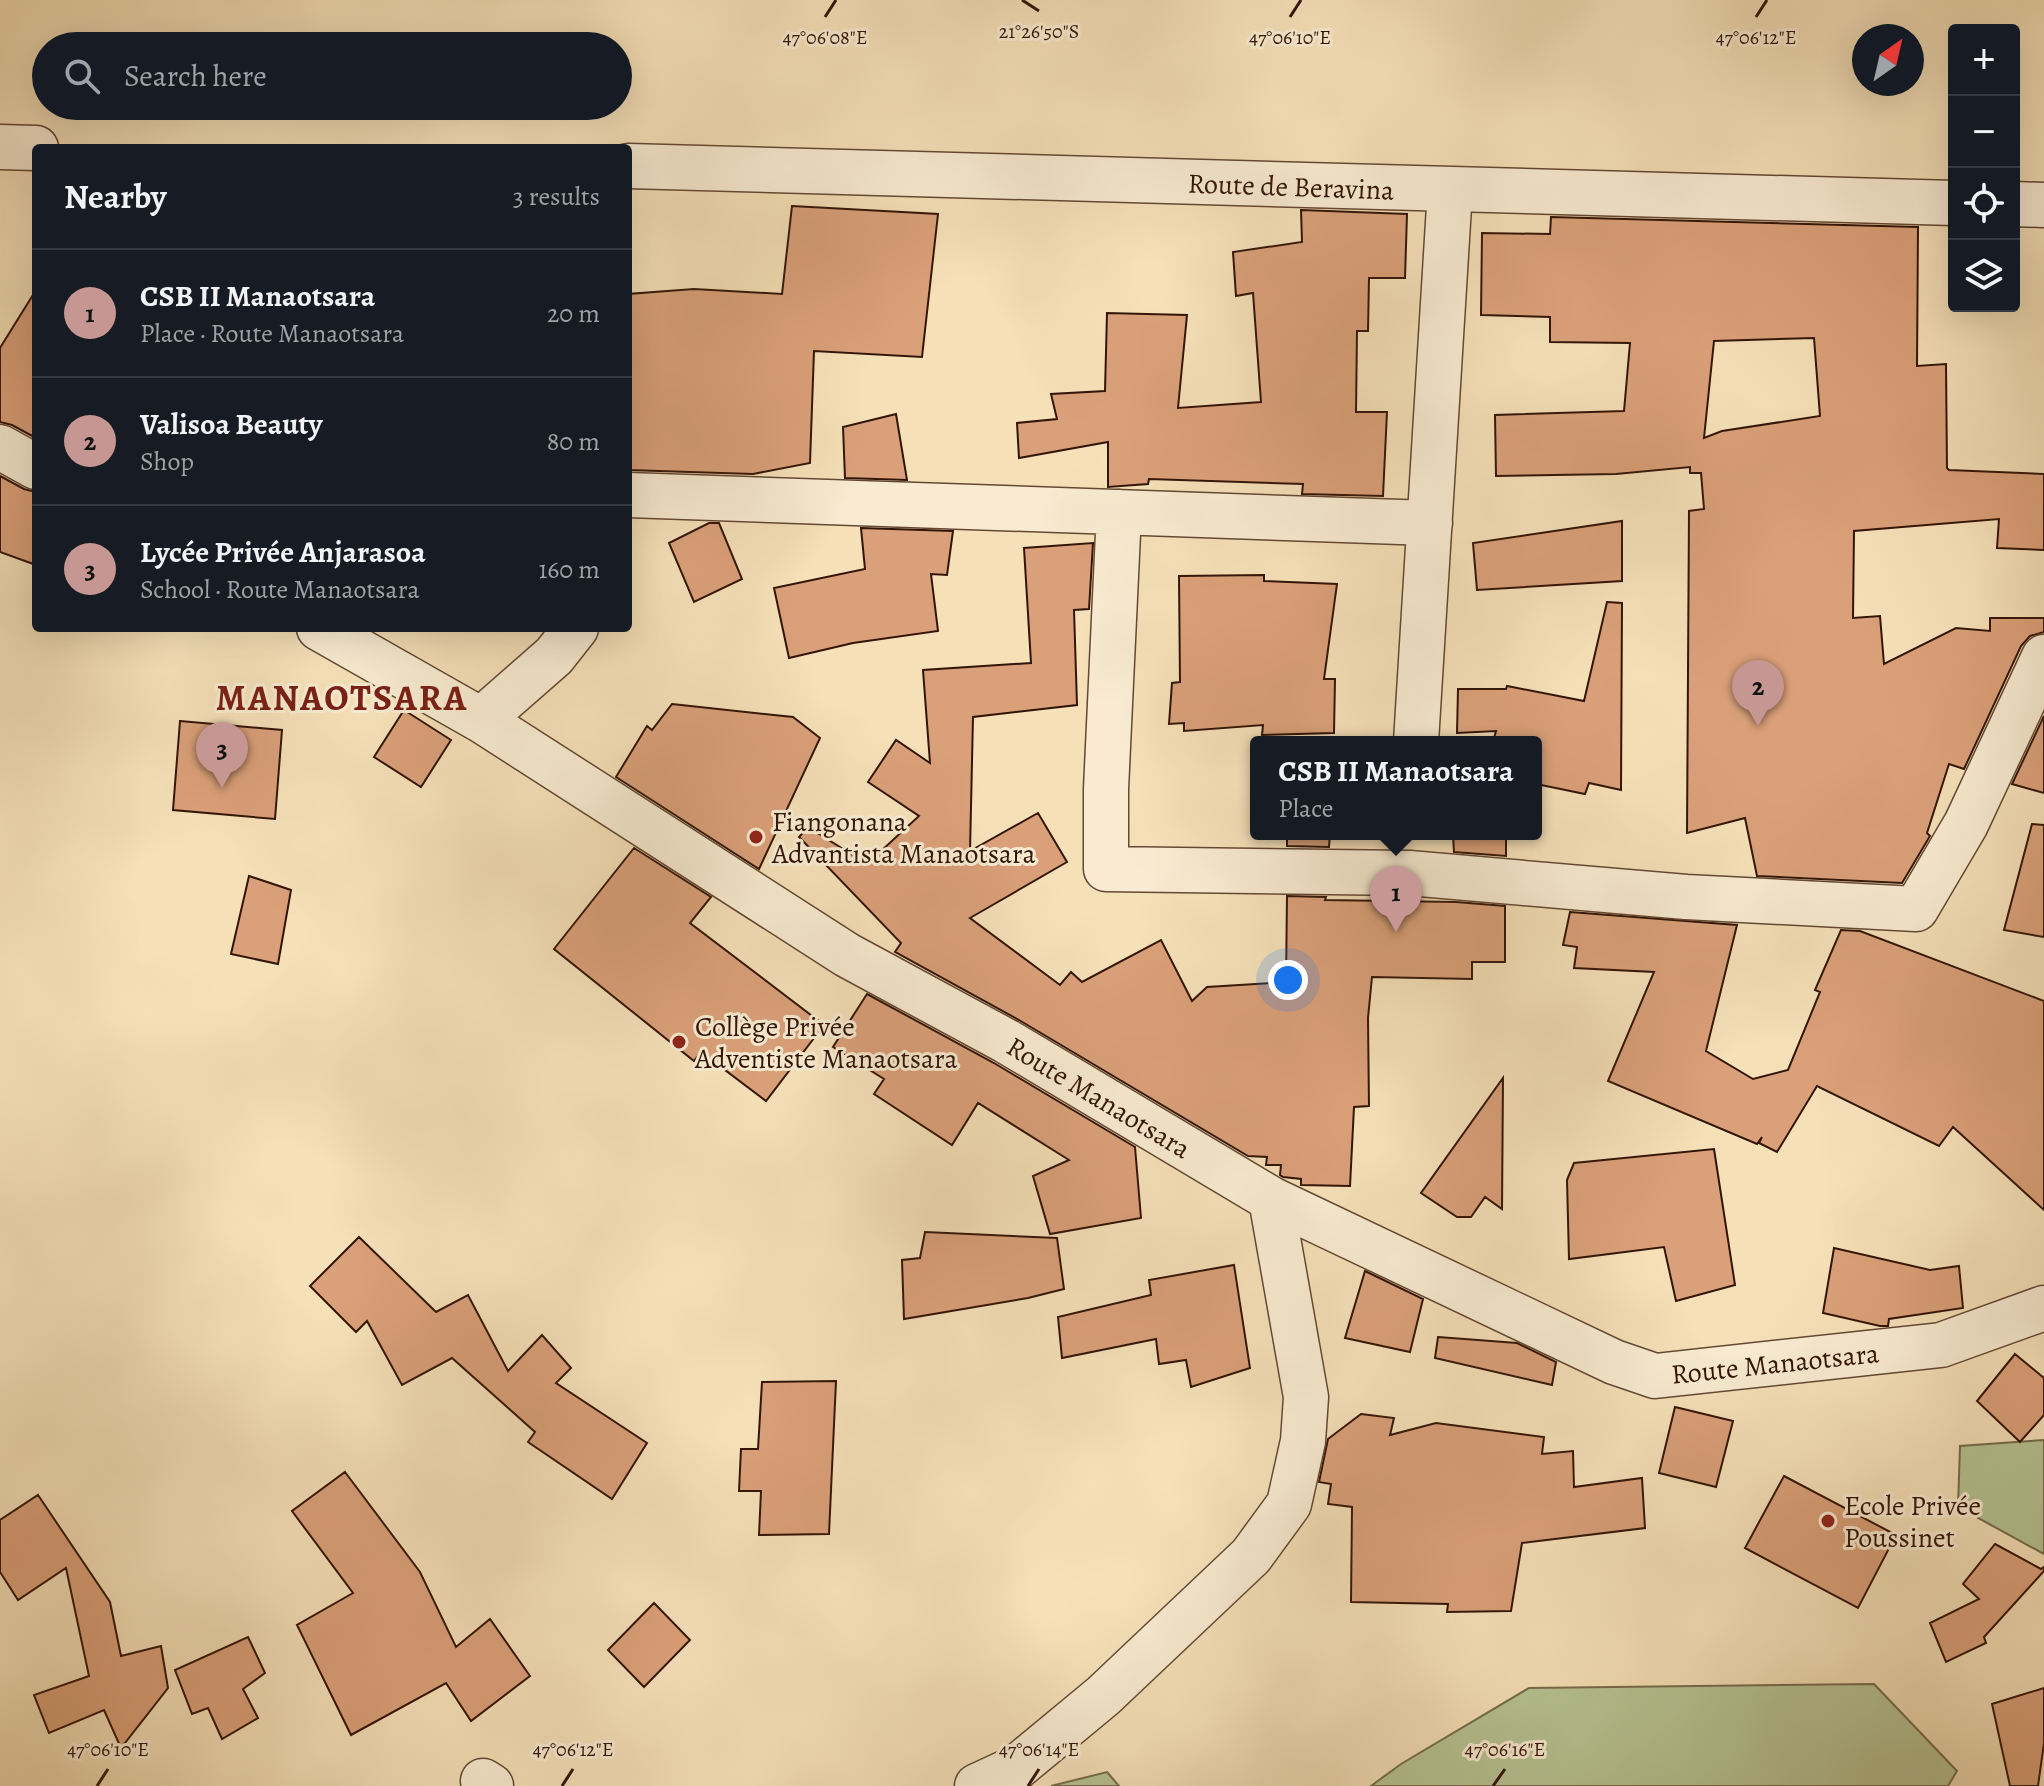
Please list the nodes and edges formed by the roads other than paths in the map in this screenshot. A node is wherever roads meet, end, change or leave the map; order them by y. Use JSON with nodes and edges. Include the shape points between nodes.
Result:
{"nodes":[{"id":1,"x":0,"y":147,"type":"edge"},
{"id":2,"x":32,"y":148,"type":"edge"},
{"id":3,"x":632,"y":166,"type":"edge"},
{"id":4,"x":1450,"y":190,"type":"junction"},
{"id":5,"x":1948,"y":203,"type":"edge"},
{"id":6,"x":2020,"y":204,"type":"edge"},
{"id":7,"x":2044,"y":205,"type":"edge"},
{"id":8,"x":0,"y":447,"type":"edge"},
{"id":9,"x":32,"y":465,"type":"edge"},
{"id":10,"x":632,"y":495,"type":"edge"},
{"id":11,"x":1119,"y":512,"type":"junction"},
{"id":12,"x":1430,"y":523,"type":"junction"},
{"id":13,"x":326,"y":632,"type":"edge"},
{"id":14,"x":573,"y":632,"type":"edge"},
{"id":15,"x":2044,"y":657,"type":"edge"},
{"id":16,"x":481,"y":720,"type":"junction"},
{"id":17,"x":1416,"y":736,"type":"edge"},
{"id":18,"x":1410,"y":853,"type":"edge"},
{"id":19,"x":1271,"y":1199,"type":"junction"},
{"id":20,"x":2044,"y":1308,"type":"edge"},
{"id":21,"x":977,"y":1786,"type":"edge"}],
"edges":[{"from":1,"to":2,"type":"street"},
{"from":3,"to":4,"type":"street","name":"Route de Beravina"},
{"from":4,"to":5,"type":"street","name":"Route de Beravina"},
{"from":4,"to":12,"type":"street"},
{"from":6,"to":7,"type":"street"},
{"from":8,"to":9,"type":"street"},
{"from":10,"to":11,"type":"street"},
{"from":11,"to":12,"type":"street"},
{"from":11,"to":18,"type":"street","via":[[1106,869]]},
{"from":12,"to":17,"type":"street"},
{"from":13,"to":16,"type":"street","name":"Route Manaotsara"},
{"from":14,"to":16,"type":"street","via":[[554,656]]},
{"from":15,"to":18,"type":"street","via":[[1966,824],[1916,909],[1686,897]]},
{"from":16,"to":19,"type":"street","name":"Route Manaotsara","via":[[847,955],[1006,1041]]},
{"from":19,"to":20,"type":"street","name":"Route Manaotsara","via":[[1614,1362],[1655,1376],[1941,1345]]},
{"from":19,"to":21,"type":"street","via":[[1306,1397],[1289,1504],[1251,1556],[1103,1696],[1016,1768]]}]}
